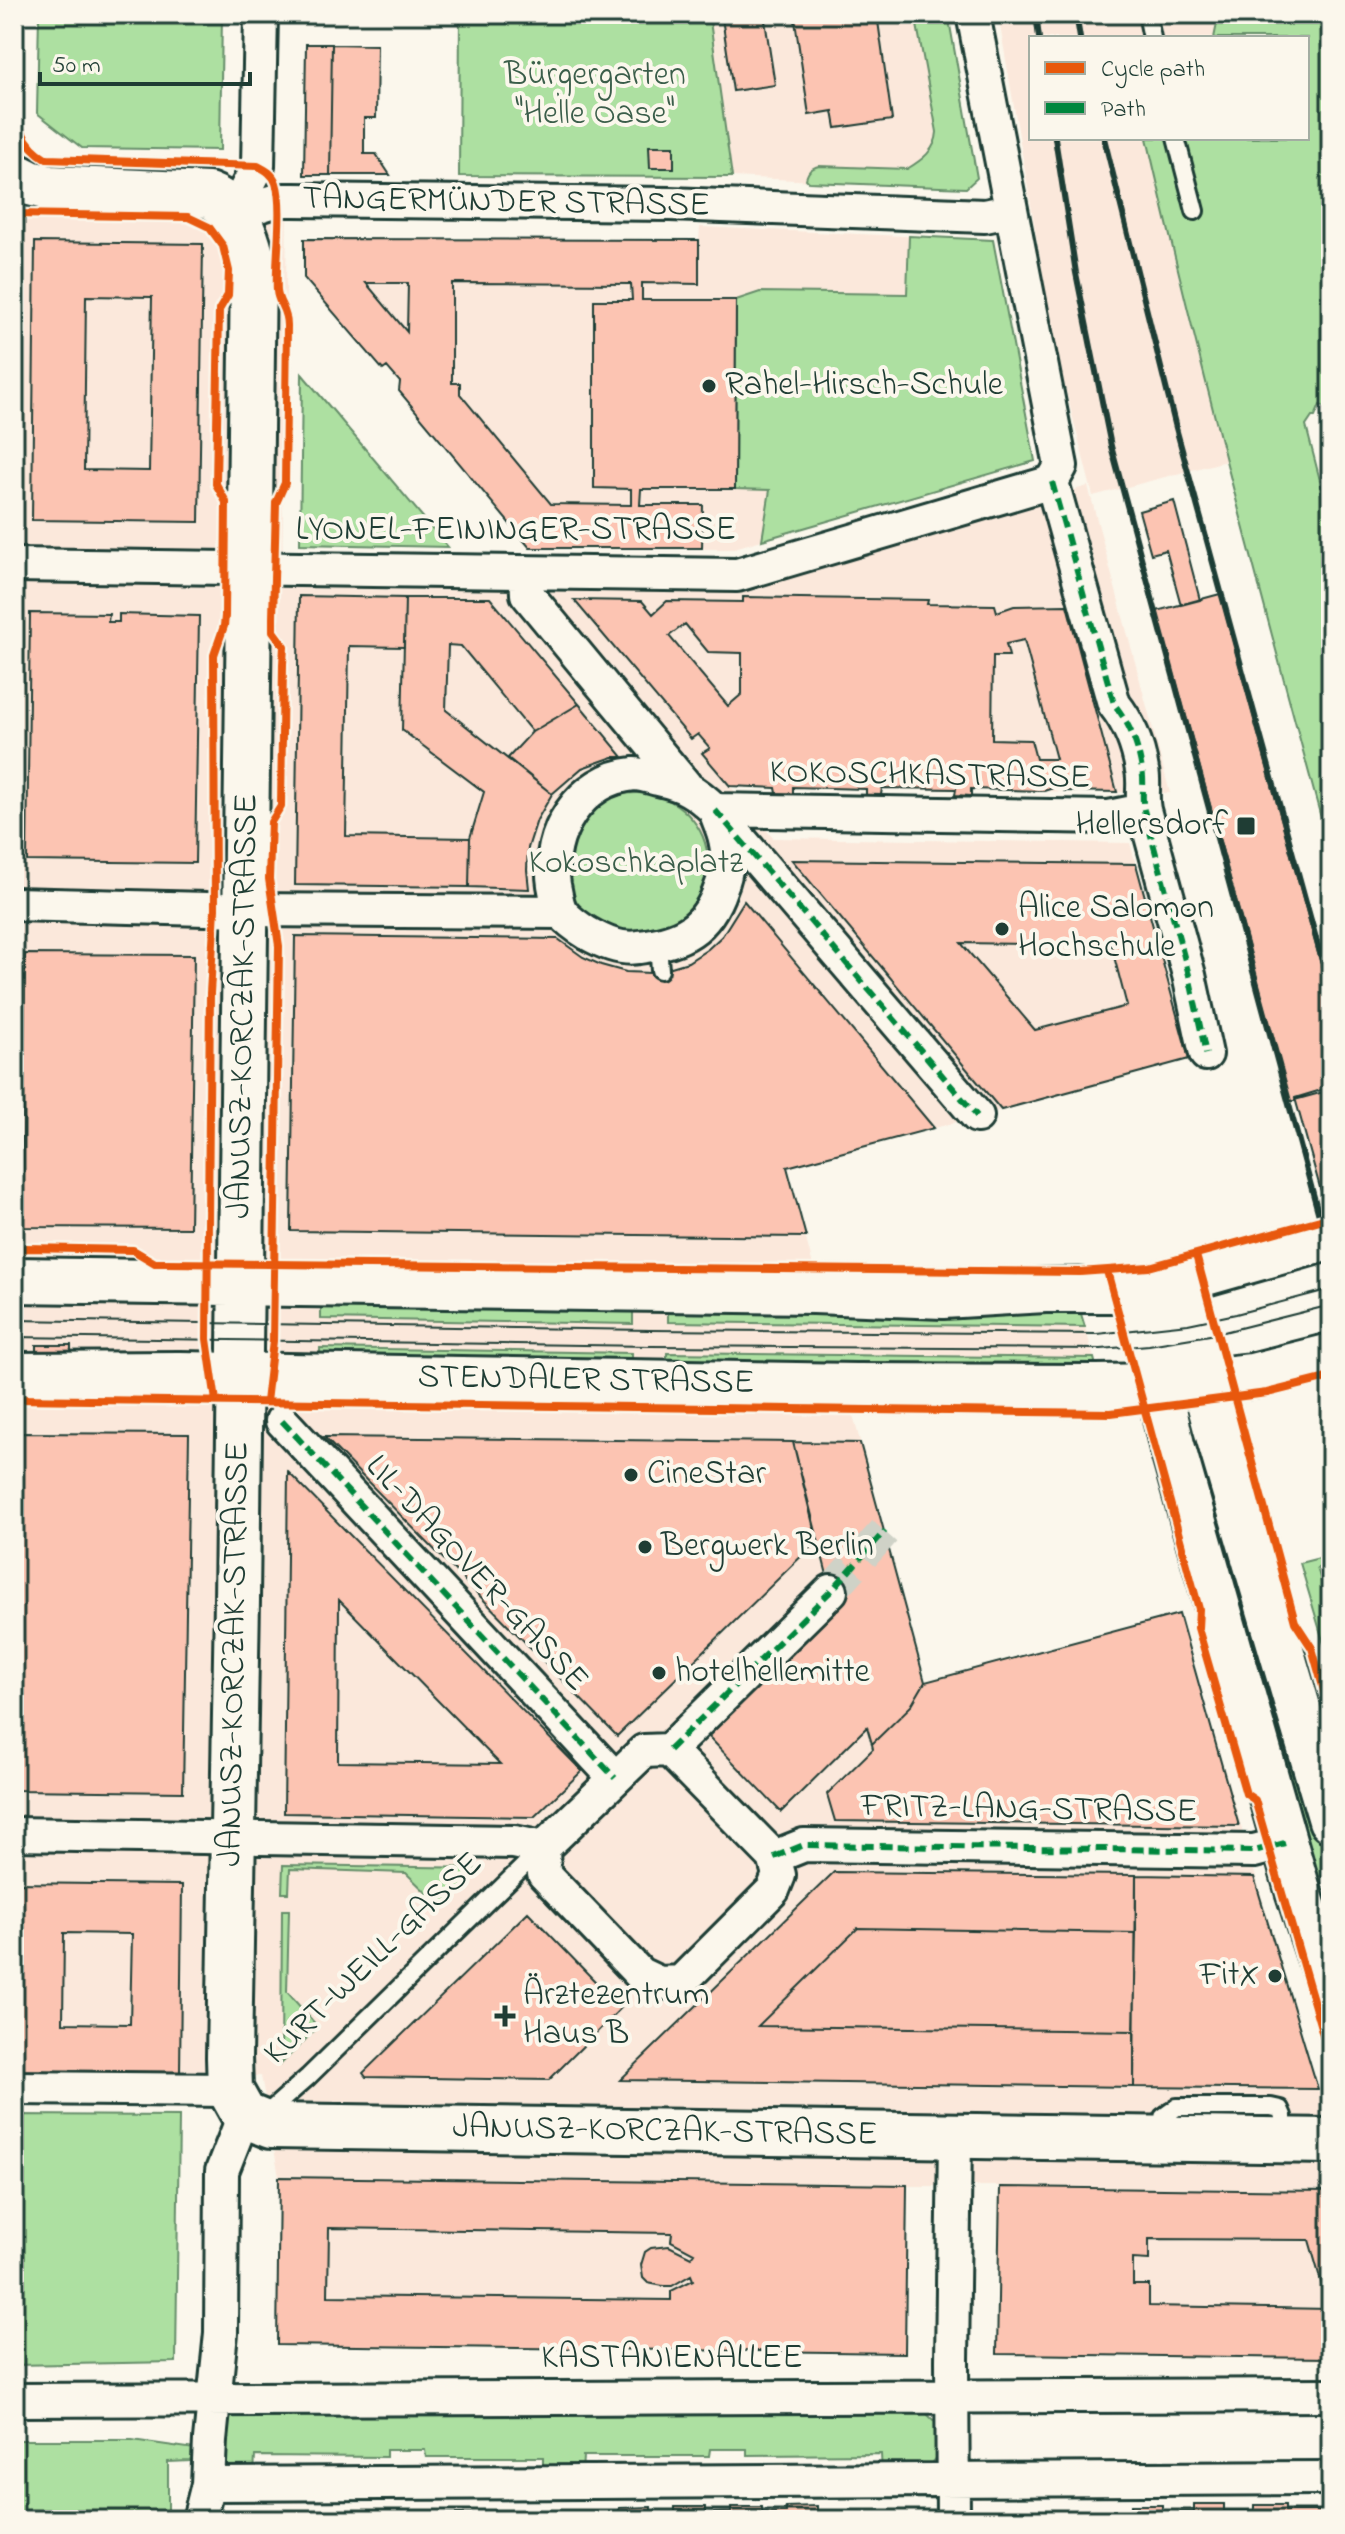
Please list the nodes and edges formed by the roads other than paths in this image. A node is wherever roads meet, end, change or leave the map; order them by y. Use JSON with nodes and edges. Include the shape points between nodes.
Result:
{"nodes":[{"id":1,"x":261,"y":14,"type":"edge"},
{"id":2,"x":973,"y":14,"type":"edge"},
{"id":3,"x":1147,"y":14,"type":"edge"},
{"id":4,"x":1152,"y":36,"type":"edge"},
{"id":5,"x":1177,"y":140,"type":"edge"},
{"id":6,"x":14,"y":175,"type":"edge"},
{"id":7,"x":1009,"y":211,"type":"junction"},
{"id":8,"x":1195,"y":211,"type":"dead end"},
{"id":9,"x":233,"y":214,"type":"junction"},
{"id":10,"x":1052,"y":482,"type":"junction"},
{"id":11,"x":14,"y":565,"type":"edge"},
{"id":12,"x":249,"y":567,"type":"junction"},
{"id":13,"x":526,"y":572,"type":"junction"},
{"id":14,"x":685,"y":785,"type":"junction"},
{"id":15,"x":715,"y":810,"type":"junction"},
{"id":16,"x":1144,"y":810,"type":"junction"},
{"id":17,"x":14,"y":904,"type":"edge"},
{"id":18,"x":245,"y":910,"type":"junction"},
{"id":19,"x":561,"y":912,"type":"junction"},
{"id":20,"x":1206,"y":1054,"type":"dead end"},
{"id":21,"x":977,"y":1116,"type":"dead end"},
{"id":22,"x":1331,"y":1237,"type":"edge"},
{"id":23,"x":14,"y":1280,"type":"edge"},
{"id":24,"x":240,"y":1283,"type":"junction"},
{"id":25,"x":1157,"y":1286,"type":"junction"},
{"id":26,"x":1324,"y":1358,"type":"edge"},
{"id":27,"x":14,"y":1375,"type":"edge"},
{"id":28,"x":239,"y":1375,"type":"junction"},
{"id":29,"x":1203,"y":1381,"type":"junction"},
{"id":30,"x":1158,"y":1386,"type":"junction"},
{"id":31,"x":282,"y":1421,"type":"dead end"},
{"id":32,"x":831,"y":1591,"type":"tunnel mouth"},
{"id":33,"x":669,"y":1750,"type":"junction"},
{"id":34,"x":615,"y":1778,"type":"junction"},
{"id":35,"x":1331,"y":1820,"type":"edge"},
{"id":36,"x":14,"y":1834,"type":"edge"},
{"id":37,"x":233,"y":1837,"type":"junction"},
{"id":38,"x":1285,"y":1843,"type":"junction"},
{"id":39,"x":543,"y":1848,"type":"junction"},
{"id":40,"x":774,"y":1857,"type":"junction"},
{"id":41,"x":1331,"y":1991,"type":"edge"},
{"id":42,"x":14,"y":2088,"type":"edge"},
{"id":43,"x":243,"y":2109,"type":"junction"},
{"id":44,"x":955,"y":2138,"type":"junction"},
{"id":45,"x":1331,"y":2141,"type":"edge"},
{"id":46,"x":1331,"y":2395,"type":"edge"},
{"id":47,"x":952,"y":2396,"type":"junction"},
{"id":48,"x":214,"y":2398,"type":"junction"},
{"id":49,"x":14,"y":2400,"type":"edge"},
{"id":50,"x":1331,"y":2478,"type":"edge"},
{"id":51,"x":953,"y":2481,"type":"junction"},
{"id":52,"x":208,"y":2484,"type":"junction"},
{"id":53,"x":199,"y":2520,"type":"edge"},
{"id":54,"x":953,"y":2520,"type":"edge"}],
"edges":[{"from":1,"to":9,"type":"street","via":[[258,166]]},
{"from":2,"to":7,"type":"street"},
{"from":3,"to":4,"type":"lane"},
{"from":5,"to":8,"type":"lane"},
{"from":6,"to":9,"type":"main road","via":[[49,188],[200,194],[218,199]]},
{"from":7,"to":9,"type":"street","name":"TANGERMÜNDER STRASSE","via":[[985,216],[670,204],[278,200]]},
{"from":7,"to":10,"type":"street","via":[[1061,466]]},
{"from":9,"to":12,"type":"main road","name":"JANUSZ-KORCZAK-STRASSE","via":[[253,265]]},
{"from":10,"to":13,"type":"street","name":"LYONEL-FEININGER-STRASSE","via":[[737,575]]},
{"from":10,"to":16,"type":"street","via":[[1114,704],[1133,735],[1143,773]]},
{"from":11,"to":12,"type":"street","name":"LYONEL-FEININGER-STRASSE"},
{"from":12,"to":13,"type":"street","name":"LYONEL-FEININGER-STRASSE"},
{"from":12,"to":18,"type":"main road","name":"JANUSZ-KORCZAK-STRASSE"},
{"from":13,"to":14,"type":"street","via":[[527,594]]},
{"from":14,"to":15,"type":"street"},
{"from":14,"to":19,"type":"street","via":[[636,774],[611,779],[588,792],[571,811],[553,857]]},
{"from":15,"to":16,"type":"street","name":"KOKOSCHKASTRASSE","via":[[1109,817]]},
{"from":15,"to":19,"type":"street","via":[[726,841],[726,875],[714,907],[659,958],[600,940]]},
{"from":15,"to":21,"type":"street"},
{"from":16,"to":20,"type":"street"},
{"from":17,"to":18,"type":"street"},
{"from":18,"to":19,"type":"street"},
{"from":18,"to":24,"type":"main road","name":"JANUSZ-KORCZAK-STRASSE"},
{"from":22,"to":25,"type":"main road","bridge":true},
{"from":23,"to":24,"type":"main road"},
{"from":24,"to":25,"type":"main road","via":[[943,1296]]},
{"from":24,"to":28,"type":"main road","name":"JANUSZ-KORCZAK-STRASSE"},
{"from":25,"to":29,"type":"main road"},
{"from":25,"to":30,"type":"main road"},
{"from":26,"to":29,"type":"main road","name":"STENDALER STRASSE","via":[[1252,1376]]},
{"from":27,"to":28,"type":"main road","name":"STENDALER STRASSE"},
{"from":28,"to":30,"type":"main road","name":"STENDALER STRASSE"},
{"from":28,"to":37,"type":"main road","name":"JANUSZ-KORCZAK-STRASSE"},
{"from":29,"to":30,"type":"main road","name":"STENDALER STRASSE"},
{"from":29,"to":35,"type":"main road"},
{"from":30,"to":38,"type":"main road"},
{"from":31,"to":34,"type":"street","name":"LIL-DAGOVER-GASSE"},
{"from":32,"to":33,"type":"street"},
{"from":33,"to":34,"type":"street","via":[[644,1751]]},
{"from":33,"to":40,"type":"street"},
{"from":34,"to":39,"type":"street"},
{"from":36,"to":37,"type":"street"},
{"from":37,"to":39,"type":"street","via":[[514,1842]]},
{"from":37,"to":43,"type":"main road","name":"JANUSZ-KORCZAK-STRASSE"},
{"from":38,"to":40,"type":"street","name":"FRITZ-LANG-STRASSE","via":[[1254,1851],[804,1845]]},
{"from":38,"to":41,"type":"main road"},
{"from":39,"to":40,"type":"street","via":[[544,1874],[640,1974],[659,1983],[681,1982],[773,1890],[779,1875]]},
{"from":39,"to":43,"type":"lane","name":"KURT-WEILL-GASSE","via":[[272,2110]]},
{"from":42,"to":43,"type":"street"},
{"from":43,"to":44,"type":"main road","name":"JANUSZ-KORCZAK-STRASSE","via":[[271,2126]]},
{"from":43,"to":48,"type":"street","via":[[222,2171],[221,2333]]},
{"from":44,"to":45,"type":"main road","name":"JANUSZ-KORCZAK-STRASSE"},
{"from":44,"to":47,"type":"street"},
{"from":46,"to":47,"type":"street","name":"KASTANIENALLEE"},
{"from":47,"to":48,"type":"street","name":"KASTANIENALLEE"},
{"from":47,"to":51,"type":"street"},
{"from":48,"to":49,"type":"street","name":"KASTANIENALLEE"},
{"from":48,"to":52,"type":"street"},
{"from":50,"to":51,"type":"street"},
{"from":51,"to":52,"type":"street"},
{"from":51,"to":54,"type":"street"},
{"from":52,"to":53,"type":"street"}]}
